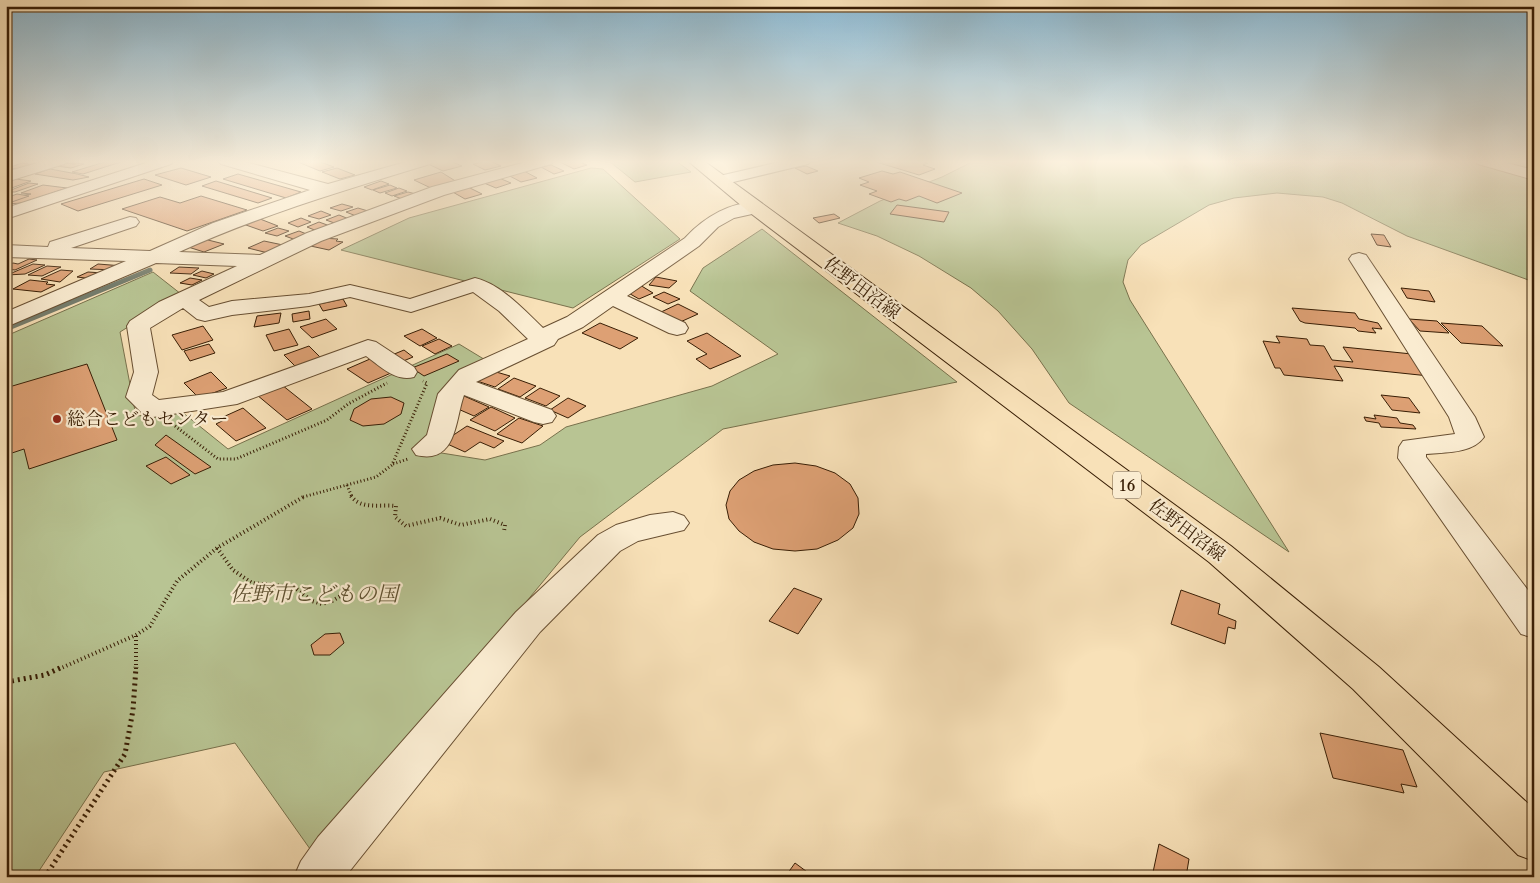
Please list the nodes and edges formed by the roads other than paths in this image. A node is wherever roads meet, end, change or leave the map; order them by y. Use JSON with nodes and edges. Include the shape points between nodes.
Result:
{"nodes":[{"id":1,"x":42,"y":202,"type":"edge"},
{"id":2,"x":290,"y":202,"type":"edge"},
{"id":3,"x":372,"y":202,"type":"edge"},
{"id":4,"x":409,"y":202,"type":"edge"},
{"id":5,"x":748,"y":202,"type":"edge"},
{"id":6,"x":392,"y":208,"type":"junction"},
{"id":7,"x":755,"y":208,"type":"junction"},
{"id":8,"x":6,"y":214,"type":"edge"},
{"id":9,"x":130,"y":222,"type":"dead end"},
{"id":10,"x":15,"y":251,"type":"edge"},
{"id":11,"x":44,"y":252,"type":"junction"},
{"id":12,"x":154,"y":256,"type":"junction"},
{"id":13,"x":1359,"y":259,"type":"dead end"},
{"id":14,"x":6,"y":260,"type":"edge"},
{"id":15,"x":264,"y":261,"type":"junction"},
{"id":16,"x":611,"y":297,"type":"junction"},
{"id":17,"x":173,"y":302,"type":"junction"},
{"id":18,"x":6,"y":320,"type":"edge"},
{"id":19,"x":677,"y":328,"type":"dead end"},
{"id":20,"x":546,"y":335,"type":"junction"},
{"id":21,"x":405,"y":372,"type":"road end"},
{"id":22,"x":459,"y":384,"type":"junction"},
{"id":23,"x":543,"y":416,"type":"dead end"},
{"id":24,"x":426,"y":449,"type":"dead end"},
{"id":25,"x":673,"y":523,"type":"dead end"},
{"id":26,"x":1534,"y":624,"type":"edge"},
{"id":27,"x":1534,"y":839,"type":"edge"},
{"id":28,"x":317,"y":877,"type":"edge"}],
"edges":[{"from":1,"to":8,"type":"street"},
{"from":2,"to":12,"type":"street","via":[[220,227]]},
{"from":3,"to":6,"type":"street"},
{"from":4,"to":6,"type":"street"},
{"from":5,"to":7,"type":"main road","name":"佐野田沼線","number":"16"},
{"from":6,"to":15,"type":"street","via":[[314,237]]},
{"from":7,"to":16,"type":"street","via":[[736,210],[704,227],[692,242]]},
{"from":7,"to":27,"type":"main road","name":"佐野田沼線","number":"16","via":[[1220,554],[1366,678]]},
{"from":9,"to":11,"type":"street"},
{"from":10,"to":11,"type":"street"},
{"from":10,"to":14,"type":"street"},
{"from":11,"to":12,"type":"street"},
{"from":12,"to":15,"type":"street"},
{"from":12,"to":18,"type":"street"},
{"from":13,"to":26,"type":"street","via":[[1462,416],[1470,437],[1461,442],[1413,447],[1412,458]]},
{"from":15,"to":17,"type":"street"},
{"from":16,"to":19,"type":"street"},
{"from":16,"to":20,"type":"street","via":[[575,322]]},
{"from":17,"to":20,"type":"street","via":[[205,314],[350,291],[411,306],[475,284],[507,306],[540,338]]},
{"from":17,"to":21,"type":"street","via":[[138,326],[146,372],[139,398],[153,408],[228,399],[368,347]]},
{"from":20,"to":22,"type":"street","via":[[546,340],[468,375]]},
{"from":22,"to":23,"type":"street"},
{"from":22,"to":24,"type":"street","via":[[451,394],[440,438]]},
{"from":25,"to":28,"type":"street","via":[[627,532],[609,543],[528,622]]}]}
